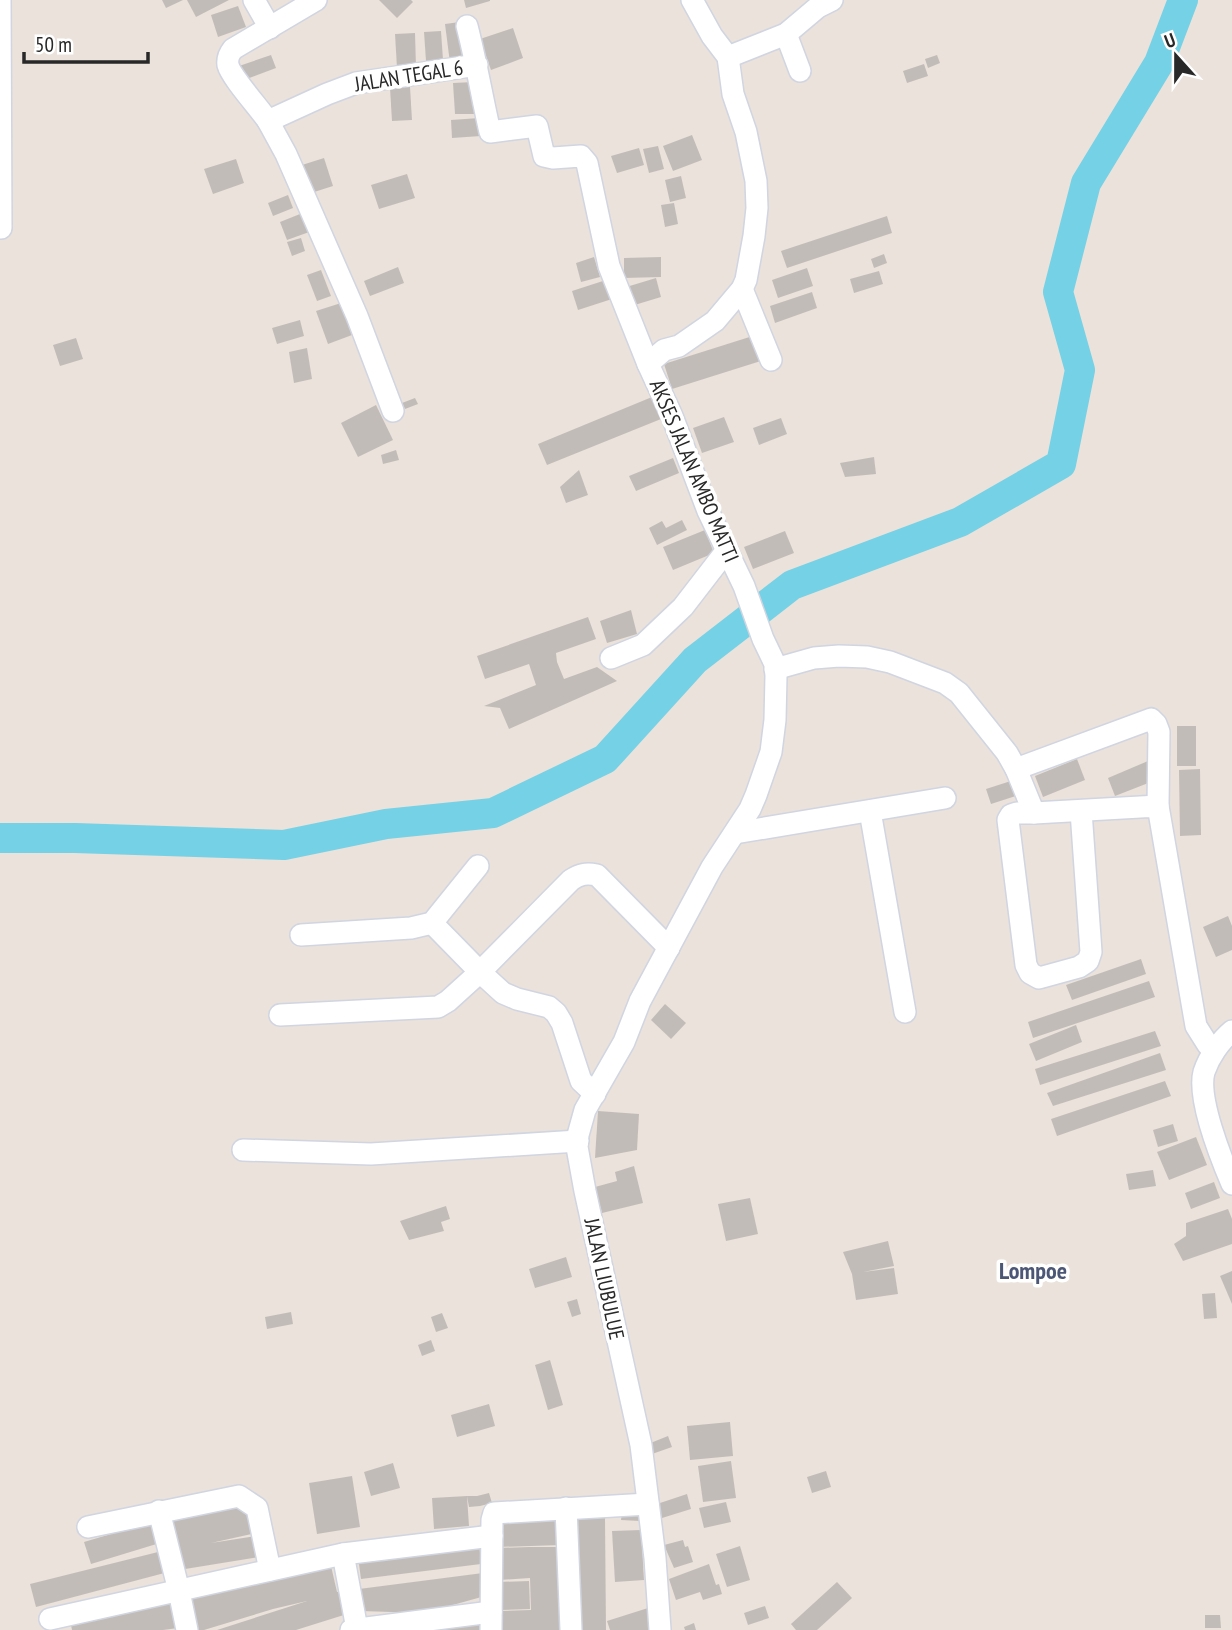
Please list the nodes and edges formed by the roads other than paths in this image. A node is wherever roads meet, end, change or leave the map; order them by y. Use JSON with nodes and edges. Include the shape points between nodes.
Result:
{"nodes":[{"id":1,"x":0,"y":0,"type":"edge"},
{"id":2,"x":254,"y":0,"type":"edge"},
{"id":3,"x":316,"y":0,"type":"edge"},
{"id":4,"x":692,"y":0,"type":"edge"},
{"id":5,"x":832,"y":0,"type":"edge"},
{"id":6,"x":0,"y":24,"type":"edge"},
{"id":7,"x":467,"y":26,"type":"dead end"},
{"id":8,"x":270,"y":28,"type":"junction"},
{"id":9,"x":786,"y":34,"type":"junction"},
{"id":10,"x":728,"y":58,"type":"junction"},
{"id":11,"x":477,"y":65,"type":"junction"},
{"id":12,"x":800,"y":71,"type":"dead end"},
{"id":13,"x":268,"y":121,"type":"junction"},
{"id":14,"x":1,"y":228,"type":"edge"},
{"id":15,"x":742,"y":289,"type":"junction"},
{"id":16,"x":771,"y":360,"type":"dead end"},
{"id":17,"x":648,"y":364,"type":"junction"},
{"id":18,"x":393,"y":411,"type":"dead end"},
{"id":19,"x":727,"y":550,"type":"junction"},
{"id":20,"x":611,"y":658,"type":"dead end"},
{"id":21,"x":775,"y":670,"type":"junction"},
{"id":22,"x":1016,"y":769,"type":"junction"},
{"id":23,"x":944,"y":799,"type":"dead end"},
{"id":24,"x":1158,"y":806,"type":"junction"},
{"id":25,"x":870,"y":811,"type":"junction"},
{"id":26,"x":1080,"y":811,"type":"junction"},
{"id":27,"x":1034,"y":813,"type":"junction"},
{"id":28,"x":735,"y":834,"type":"junction"},
{"id":29,"x":478,"y":866,"type":"dead end"},
{"id":30,"x":432,"y":923,"type":"junction"},
{"id":31,"x":301,"y":935,"type":"dead end"},
{"id":32,"x":669,"y":948,"type":"junction"},
{"id":33,"x":480,"y":972,"type":"junction"},
{"id":34,"x":905,"y":1012,"type":"dead end"},
{"id":35,"x":280,"y":1015,"type":"dead end"},
{"id":36,"x":1232,"y":1031,"type":"edge"},
{"id":37,"x":1216,"y":1048,"type":"junction"},
{"id":38,"x":595,"y":1094,"type":"junction"},
{"id":39,"x":578,"y":1140,"type":"junction"},
{"id":40,"x":243,"y":1150,"type":"dead end"},
{"id":41,"x":1232,"y":1184,"type":"edge"},
{"id":42,"x":648,"y":1504,"type":"junction"},
{"id":43,"x":566,"y":1508,"type":"junction"},
{"id":44,"x":159,"y":1511,"type":"junction"},
{"id":45,"x":88,"y":1527,"type":"dead end"},
{"id":46,"x":492,"y":1536,"type":"junction"},
{"id":47,"x":343,"y":1554,"type":"junction"},
{"id":48,"x":270,"y":1570,"type":"junction"},
{"id":49,"x":179,"y":1591,"type":"junction"},
{"id":50,"x":50,"y":1619,"type":"dead end"},
{"id":51,"x":491,"y":1621,"type":"edge"},
{"id":52,"x":354,"y":1629,"type":"edge"},
{"id":53,"x":187,"y":1630,"type":"edge"},
{"id":54,"x":571,"y":1630,"type":"edge"},
{"id":55,"x":660,"y":1630,"type":"edge"}],
"edges":[{"from":1,"to":6,"type":"street"},
{"from":2,"to":8,"type":"street"},
{"from":3,"to":8,"type":"street"},
{"from":4,"to":10,"type":"street","name":"AKSES JALAN AMBO MATTI"},
{"from":5,"to":9,"type":"street"},
{"from":6,"to":14,"type":"street"},
{"from":7,"to":11,"type":"street"},
{"from":8,"to":13,"type":"street","via":[[233,49],[227,60]]},
{"from":9,"to":10,"type":"street"},
{"from":9,"to":12,"type":"street"},
{"from":10,"to":15,"type":"street","name":"AKSES JALAN AMBO MATTI","via":[[756,181],[754,236]]},
{"from":11,"to":13,"type":"street","name":"JALAN TEGAL 6","via":[[356,83]]},
{"from":11,"to":17,"type":"street","via":[[490,132],[537,126],[544,156],[581,156],[587,163],[609,266]]},
{"from":13,"to":18,"type":"street","via":[[357,316]]},
{"from":15,"to":16,"type":"street"},
{"from":15,"to":17,"type":"street","name":"AKSES JALAN AMBO MATTI","via":[[715,321]]},
{"from":17,"to":19,"type":"street","name":"AKSES JALAN AMBO MATTI"},
{"from":19,"to":20,"type":"street","via":[[683,607],[643,645]]},
{"from":19,"to":21,"type":"street","name":"AKSES JALAN AMBO MATTI"},
{"from":21,"to":22,"type":"street","via":[[839,656],[867,657],[916,671],[959,693]]},
{"from":21,"to":28,"type":"street","name":"JALAN LIUBULUE","via":[[771,752],[756,795]]},
{"from":22,"to":24,"type":"street","via":[[1151,719],[1159,732]]},
{"from":22,"to":27,"type":"street"},
{"from":23,"to":25,"type":"street"},
{"from":24,"to":26,"type":"street"},
{"from":24,"to":37,"type":"street","via":[[1196,1026],[1208,1045]]},
{"from":25,"to":28,"type":"street"},
{"from":25,"to":34,"type":"street"},
{"from":26,"to":27,"type":"street"},
{"from":26,"to":27,"type":"street","via":[[1091,951],[1079,967],[1039,978],[1026,965],[1008,820],[1017,813]]},
{"from":28,"to":32,"type":"street","name":"JALAN LIUBULUE"},
{"from":29,"to":30,"type":"street"},
{"from":30,"to":31,"type":"street"},
{"from":30,"to":33,"type":"street"},
{"from":32,"to":33,"type":"street","via":[[597,875],[580,874]]},
{"from":32,"to":38,"type":"street","name":"JALAN LIUBULUE"},
{"from":33,"to":35,"type":"street","via":[[438,1007]]},
{"from":33,"to":38,"type":"street","via":[[503,993],[556,1013],[580,1081]]},
{"from":36,"to":37,"type":"street"},
{"from":37,"to":41,"type":"street","via":[[1203,1087]]},
{"from":38,"to":39,"type":"street","name":"JALAN LIUBULUE"},
{"from":39,"to":40,"type":"street","via":[[371,1154]]},
{"from":39,"to":42,"type":"street","name":"JALAN LIUBULUE","via":[[641,1446]]},
{"from":42,"to":43,"type":"street"},
{"from":42,"to":55,"type":"street","name":"JALAN LIUBULUE"},
{"from":43,"to":46,"type":"street","via":[[494,1513]]},
{"from":43,"to":54,"type":"street"},
{"from":44,"to":45,"type":"street"},
{"from":44,"to":48,"type":"street","via":[[241,1497],[257,1508]]},
{"from":44,"to":49,"type":"street"},
{"from":46,"to":47,"type":"street"},
{"from":46,"to":51,"type":"street"},
{"from":47,"to":48,"type":"street"},
{"from":47,"to":52,"type":"street"},
{"from":48,"to":49,"type":"street"},
{"from":49,"to":50,"type":"street"},
{"from":49,"to":53,"type":"street"},
{"from":51,"to":52,"type":"street"}]}
